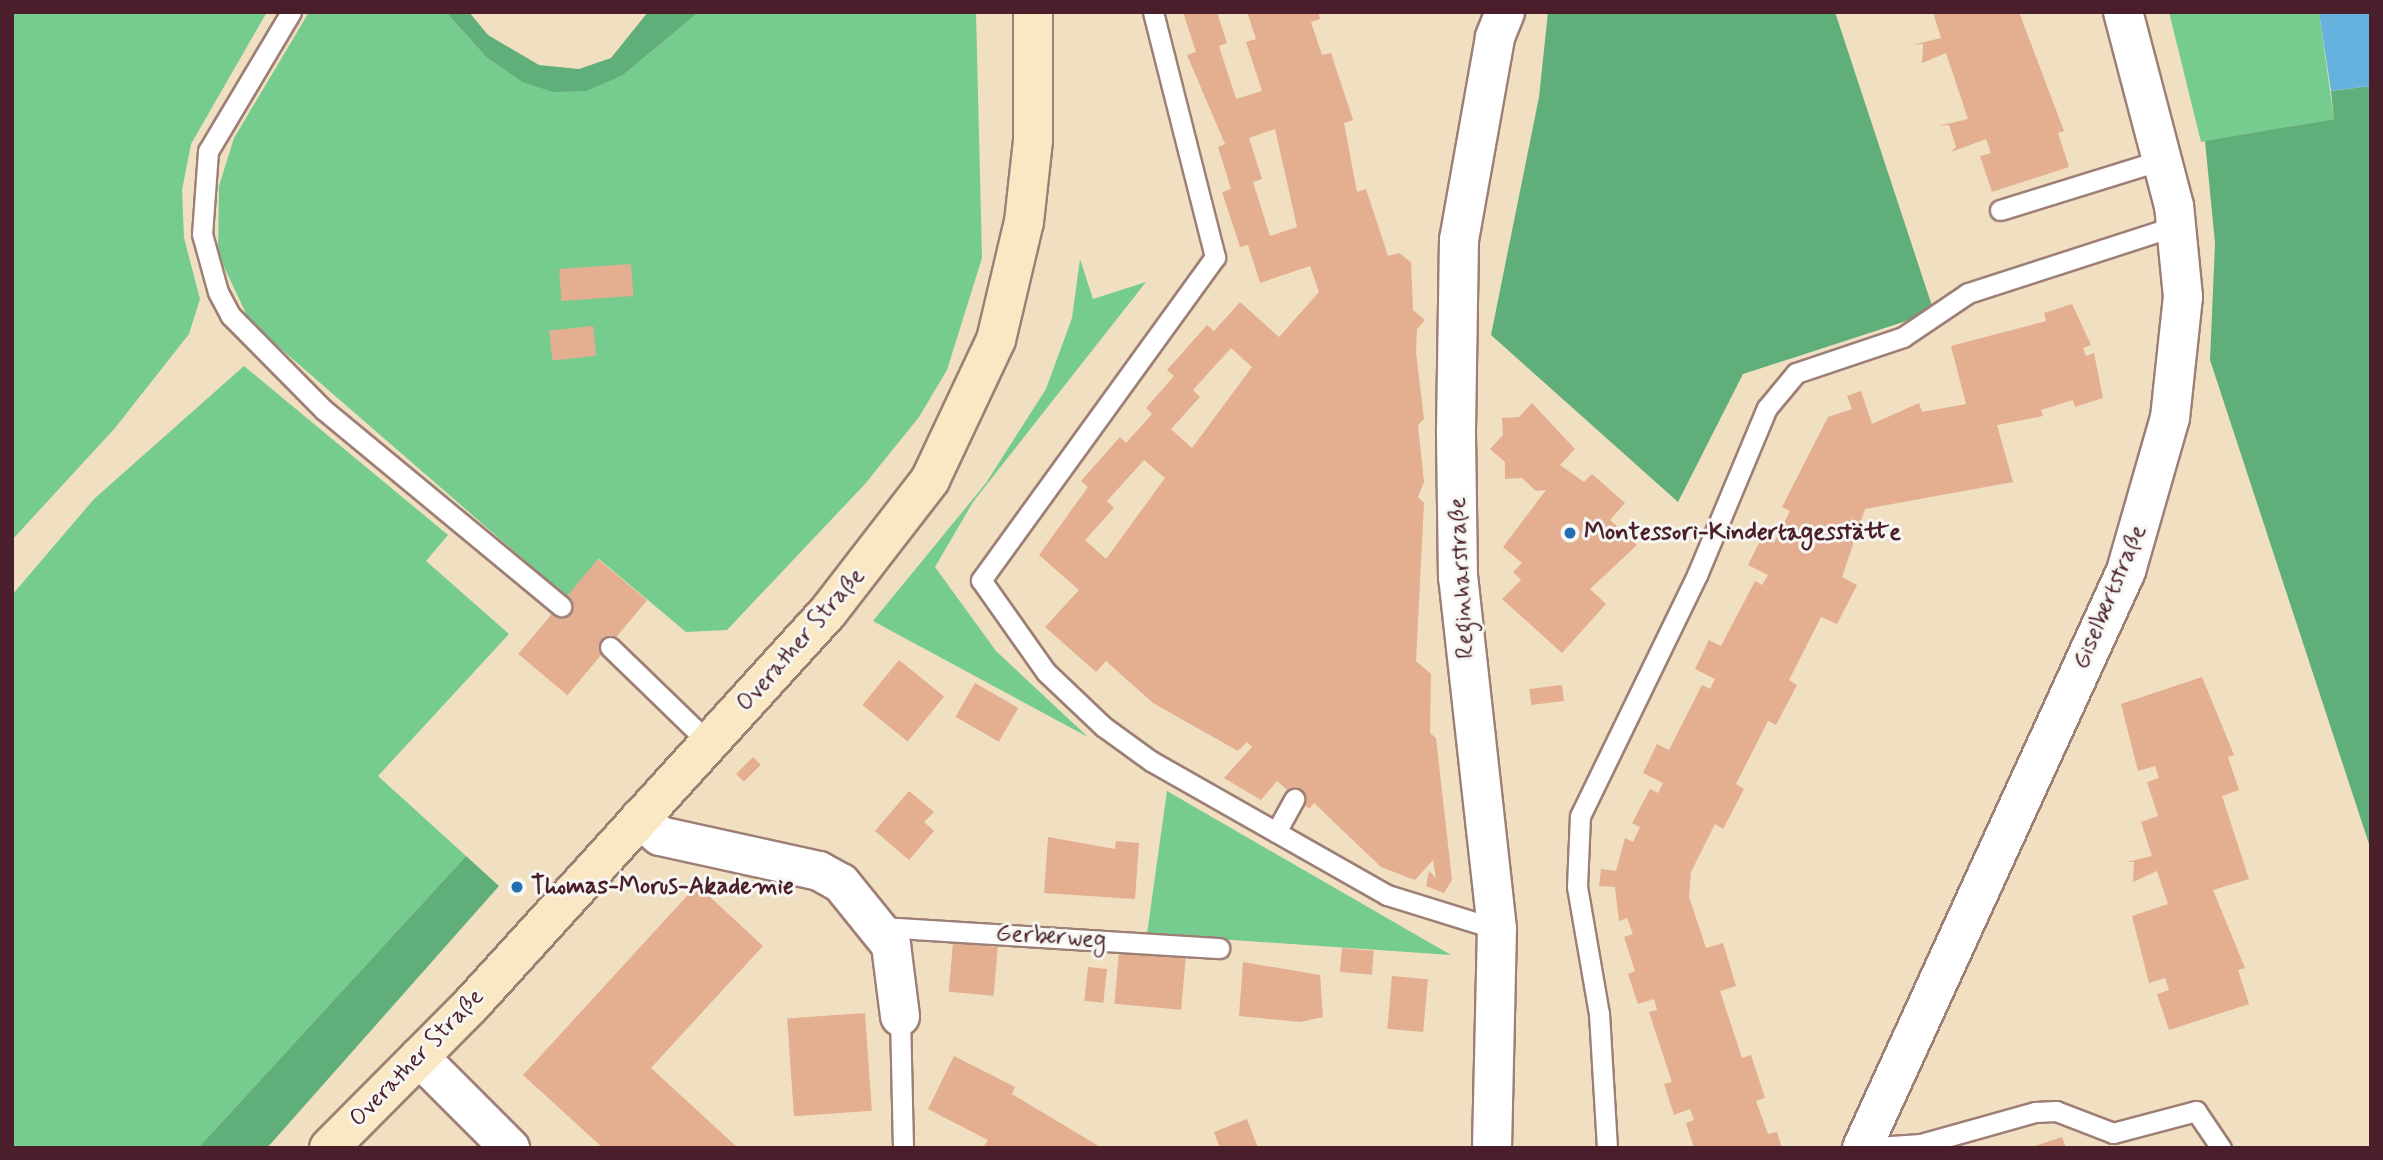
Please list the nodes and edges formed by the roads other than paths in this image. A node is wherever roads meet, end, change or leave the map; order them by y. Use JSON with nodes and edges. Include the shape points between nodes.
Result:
{"nodes":[{"id":1,"x":291,"y":12,"type":"edge"},
{"id":2,"x":1033,"y":12,"type":"edge"},
{"id":3,"x":1153,"y":12,"type":"edge"},
{"id":4,"x":1505,"y":12,"type":"edge"},
{"id":5,"x":2123,"y":12,"type":"edge"},
{"id":6,"x":2162,"y":160,"type":"junction"},
{"id":7,"x":2000,"y":210,"type":"dead end"},
{"id":8,"x":2176,"y":226,"type":"junction"},
{"id":9,"x":561,"y":606,"type":"dead end"},
{"id":10,"x":610,"y":647,"type":"dead end"},
{"id":11,"x":708,"y":742,"type":"junction"},
{"id":12,"x":1294,"y":799,"type":"dead end"},
{"id":13,"x":640,"y":818,"type":"junction"},
{"id":14,"x":1276,"y":832,"type":"junction"},
{"id":15,"x":883,"y":927,"type":"junction"},
{"id":16,"x":1497,"y":929,"type":"junction"},
{"id":17,"x":1219,"y":948,"type":"dead end"},
{"id":18,"x":900,"y":1016,"type":"joint"},
{"id":19,"x":419,"y":1057,"type":"junction"},
{"id":20,"x":329,"y":1148,"type":"edge"},
{"id":21,"x":510,"y":1148,"type":"edge"},
{"id":22,"x":903,"y":1148,"type":"edge"},
{"id":23,"x":1492,"y":1148,"type":"edge"},
{"id":24,"x":1607,"y":1148,"type":"edge"},
{"id":25,"x":1862,"y":1148,"type":"edge"},
{"id":26,"x":2221,"y":1148,"type":"edge"}],
"edges":[{"from":1,"to":9,"type":"lane","via":[[208,151],[202,233],[218,292],[231,316],[324,410]]},
{"from":2,"to":11,"type":"main road","name":"Overather Straße","via":[[1033,140],[1024,222],[979,383],[930,480],[894,532]]},
{"from":3,"to":14,"type":"lane","via":[[1215,257],[981,580],[1046,671],[1104,727]]},
{"from":4,"to":16,"type":"street","name":"Reginharstraße","via":[[1495,37],[1459,240],[1456,430],[1458,579]]},
{"from":5,"to":6,"type":"street","name":"Giselbertstraße"},
{"from":6,"to":7,"type":"lane"},
{"from":6,"to":8,"type":"street","name":"Giselbertstraße"},
{"from":8,"to":24,"type":"lane","via":[[1968,293],[1903,337],[1796,373],[1768,408],[1697,575],[1580,816],[1577,887],[1599,1014]]},
{"from":8,"to":25,"type":"street","name":"Giselbertstraße","via":[[2183,297],[2170,418],[2126,571]]},
{"from":10,"to":11,"type":"lane"},
{"from":11,"to":13,"type":"main road","name":"Overather Straße"},
{"from":12,"to":14,"type":"lane"},
{"from":13,"to":15,"type":"street","via":[[660,836],[699,848],[819,871],[841,883]]},
{"from":13,"to":19,"type":"main road","name":"Overather Straße"},
{"from":14,"to":16,"type":"lane","via":[[1387,895]]},
{"from":15,"to":17,"type":"lane","name":"Gerberweg"},
{"from":15,"to":18,"type":"street","via":[[895,959]]},
{"from":16,"to":23,"type":"street","name":"Reginharstraße"},
{"from":18,"to":22,"type":"lane"},
{"from":19,"to":20,"type":"main road","name":"Overather Straße"},
{"from":19,"to":21,"type":"street"},
{"from":25,"to":26,"type":"lane","via":[[1921,1144],[2035,1112],[2056,1111],[2113,1133],[2196,1111]]}]}
